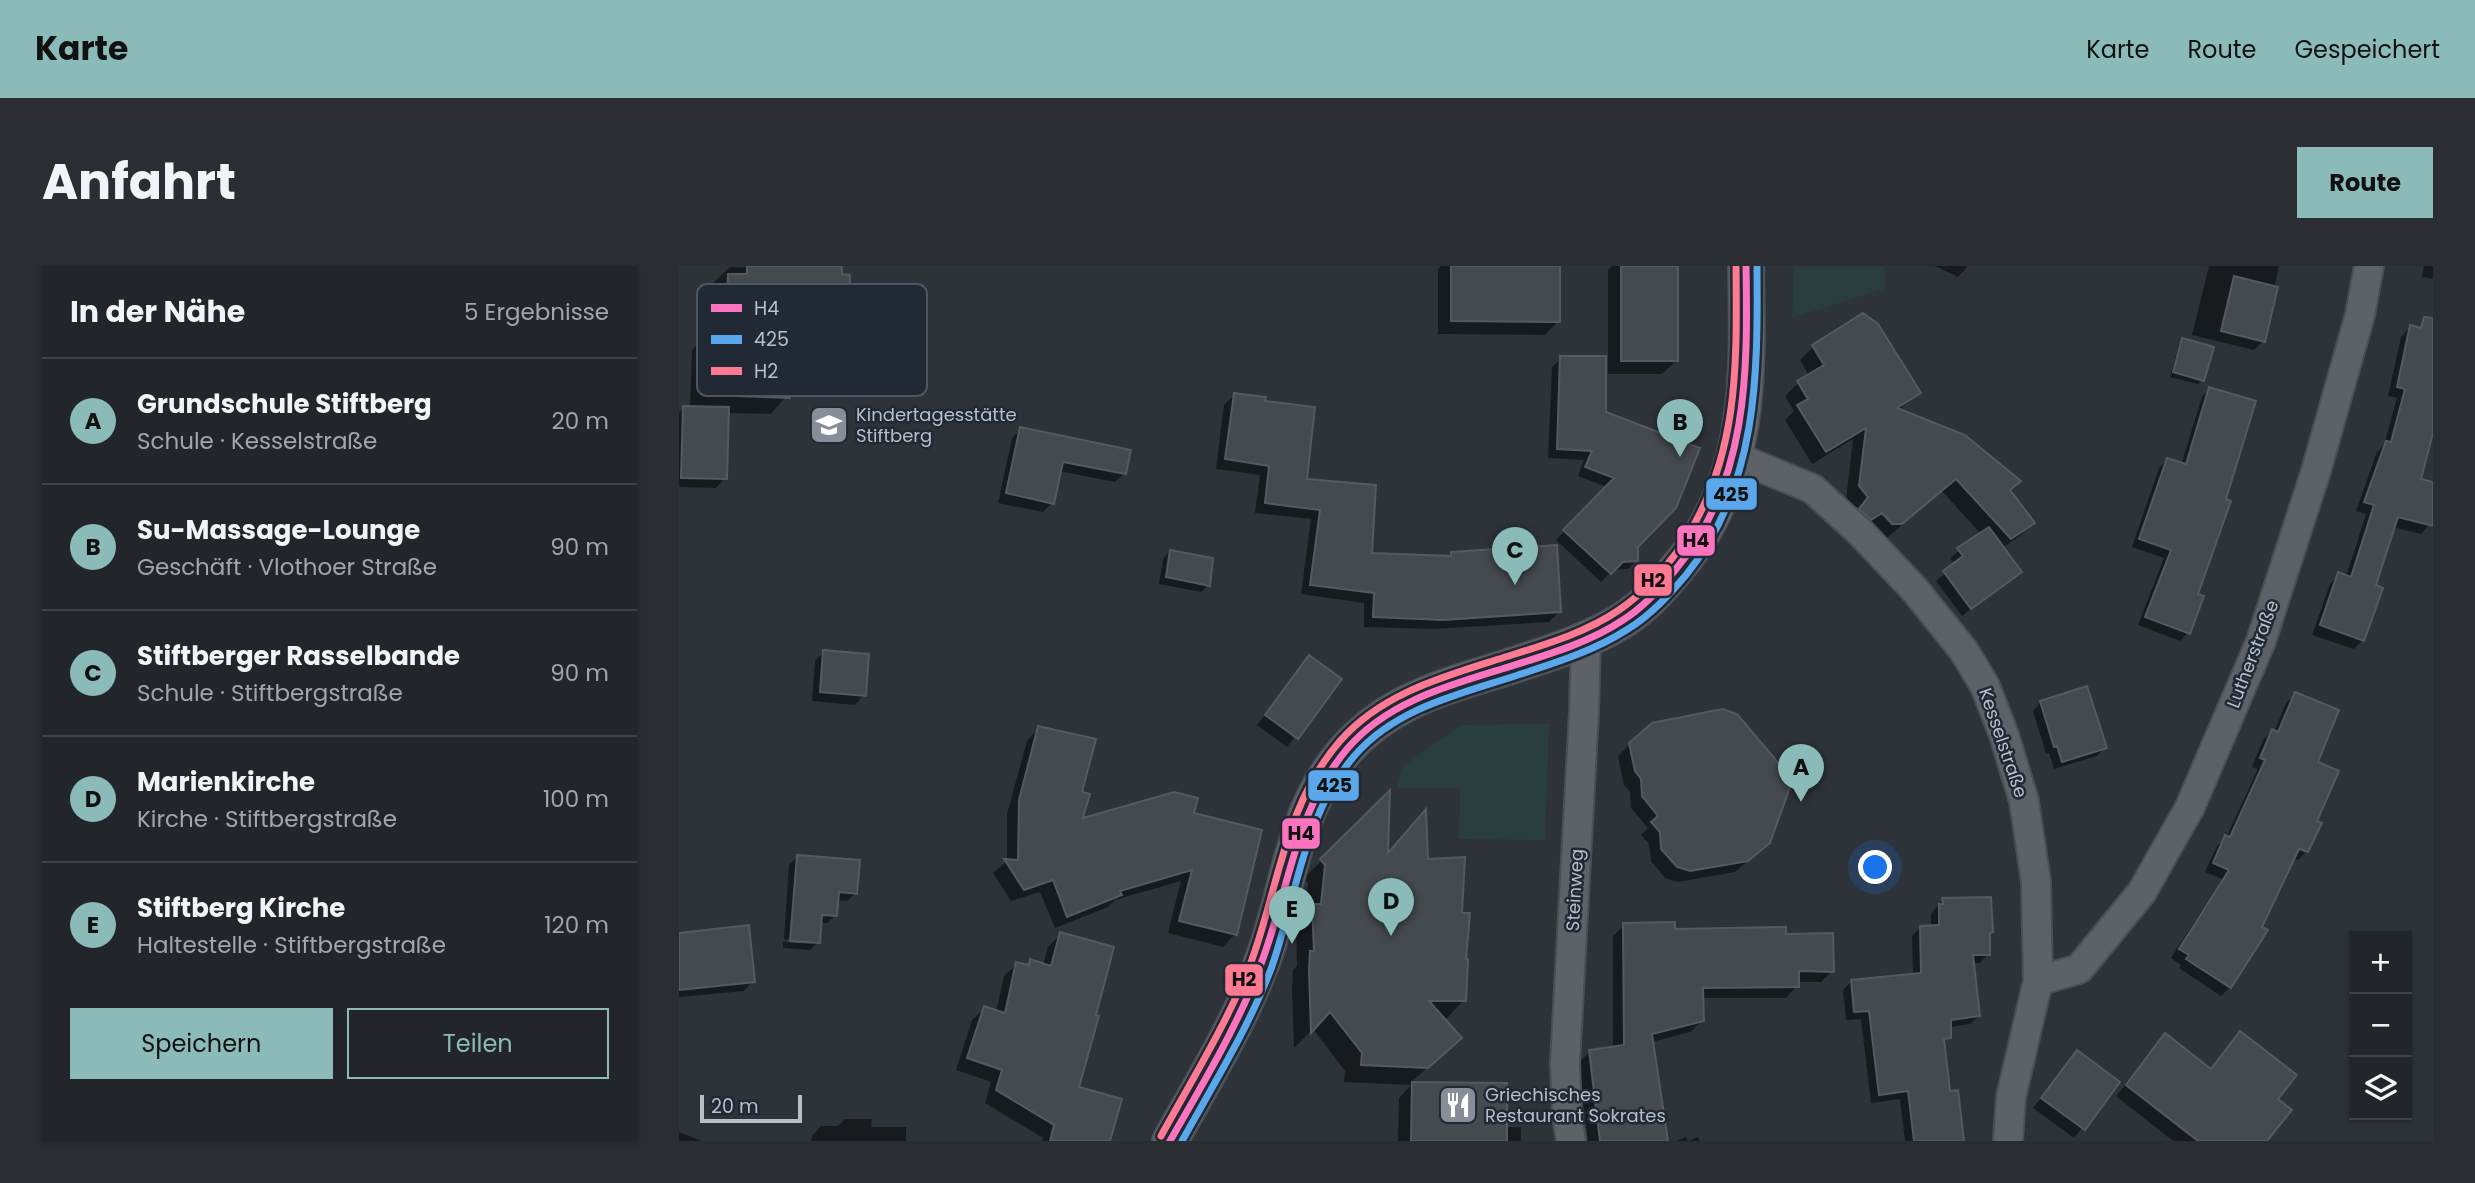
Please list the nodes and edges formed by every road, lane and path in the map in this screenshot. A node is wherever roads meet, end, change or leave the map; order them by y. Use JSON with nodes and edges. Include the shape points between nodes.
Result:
{"nodes":[{"id":1,"x":1746,"y":266,"type":"edge"},
{"id":2,"x":2369,"y":266,"type":"edge"},
{"id":3,"x":1736,"y":457,"type":"junction"},
{"id":4,"x":1586,"y":640,"type":"junction"},
{"id":5,"x":2038,"y":981,"type":"junction"},
{"id":6,"x":1170,"y":1141,"type":"edge"},
{"id":7,"x":1571,"y":1141,"type":"edge"},
{"id":8,"x":2008,"y":1141,"type":"edge"}],
"edges":[{"from":1,"to":3,"type":"street","via":[[1748,353]]},
{"from":2,"to":5,"type":"street","name":"Lutherstraße","via":[[2316,471],[2261,641],[2190,807],[2142,892],[2079,969]]},
{"from":3,"to":4,"type":"street","via":[[1700,539],[1672,575],[1637,611]]},
{"from":3,"to":5,"type":"street","name":"Kesselstraße","via":[[1813,489],[1861,533],[1923,600],[1985,686],[2024,802],[2036,882]]},
{"from":4,"to":6,"type":"street","via":[[1392,710],[1333,765],[1295,845],[1269,943],[1243,1008]]},
{"from":4,"to":7,"type":"street","name":"Steinweg","via":[[1565,1063]]},
{"from":5,"to":8,"type":"street","name":"Kesselstraße","via":[[2011,1097]]}]}
